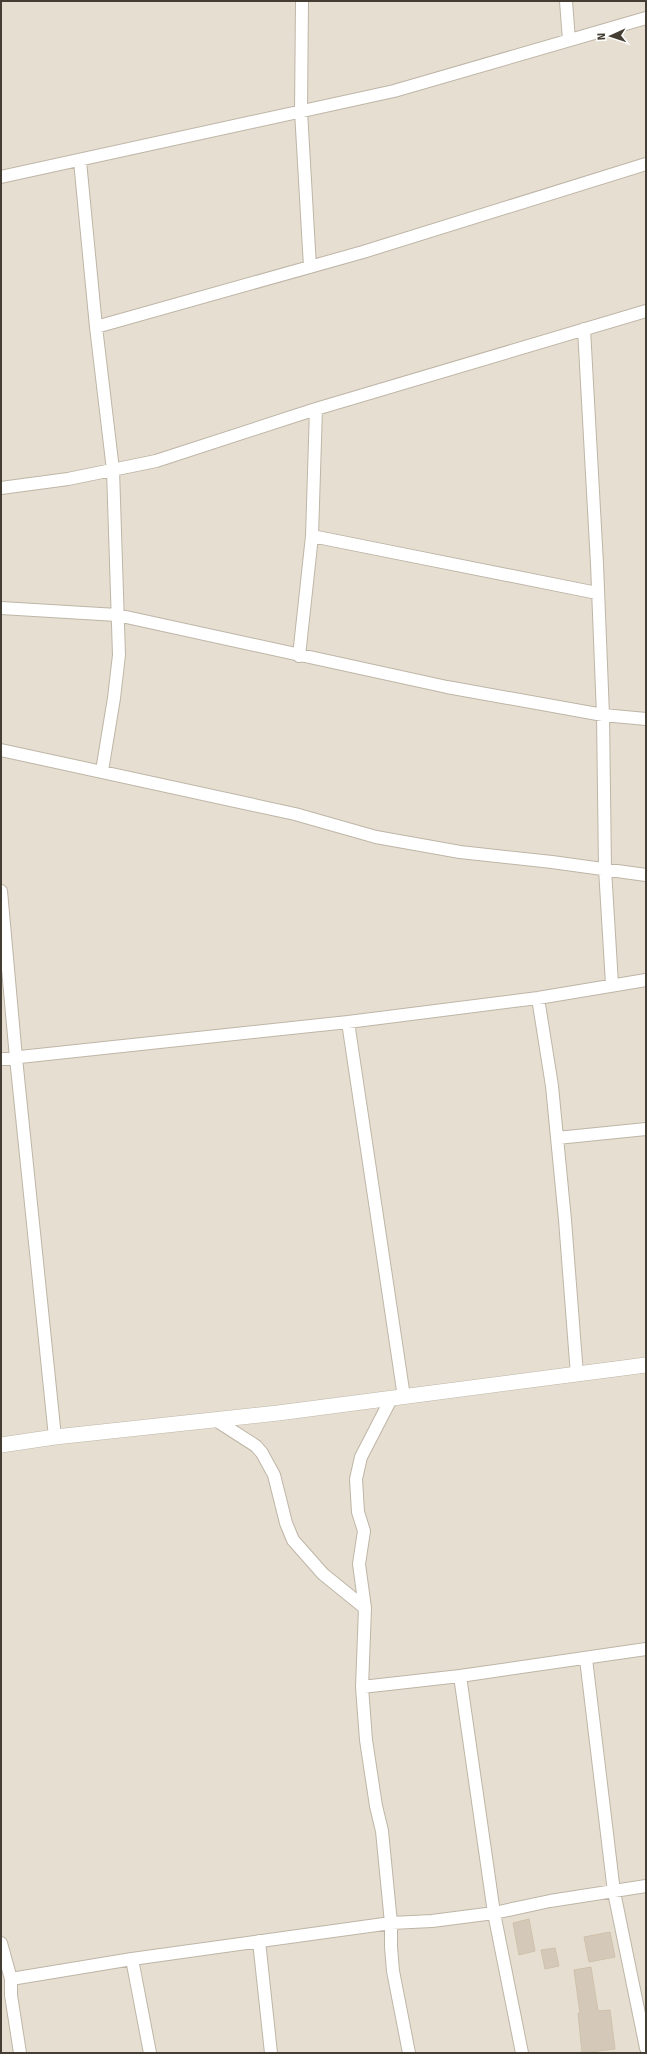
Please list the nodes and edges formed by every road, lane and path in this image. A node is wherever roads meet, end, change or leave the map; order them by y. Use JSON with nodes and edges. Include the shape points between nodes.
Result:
{"nodes":[{"id":1,"x":302,"y":1,"type":"edge"},
{"id":2,"x":566,"y":1,"type":"edge"},
{"id":3,"x":646,"y":18,"type":"edge"},
{"id":4,"x":569,"y":40,"type":"junction"},
{"id":5,"x":301,"y":111,"type":"junction"},
{"id":6,"x":80,"y":161,"type":"junction"},
{"id":7,"x":646,"y":164,"type":"edge"},
{"id":8,"x":1,"y":177,"type":"edge"},
{"id":9,"x":310,"y":267,"type":"junction"},
{"id":10,"x":646,"y":311,"type":"edge"},
{"id":11,"x":96,"y":327,"type":"junction"},
{"id":12,"x":584,"y":329,"type":"junction"},
{"id":13,"x":316,"y":409,"type":"junction"},
{"id":14,"x":113,"y":470,"type":"junction"},
{"id":15,"x":1,"y":488,"type":"edge"},
{"id":16,"x":312,"y":536,"type":"junction"},
{"id":17,"x":597,"y":593,"type":"junction"},
{"id":18,"x":1,"y":608,"type":"edge"},
{"id":19,"x":117,"y":615,"type":"junction"},
{"id":20,"x":299,"y":656,"type":"junction"},
{"id":21,"x":603,"y":715,"type":"junction"},
{"id":22,"x":646,"y":719,"type":"edge"},
{"id":23,"x":1,"y":750,"type":"edge"},
{"id":24,"x":102,"y":771,"type":"junction"},
{"id":25,"x":604,"y":869,"type":"junction"},
{"id":26,"x":646,"y":875,"type":"edge"},
{"id":27,"x":1,"y":891,"type":"edge"},
{"id":28,"x":646,"y":980,"type":"edge"},
{"id":29,"x":612,"y":984,"type":"junction"},
{"id":30,"x":538,"y":998,"type":"junction"},
{"id":31,"x":348,"y":1022,"type":"junction"},
{"id":32,"x":16,"y":1058,"type":"junction"},
{"id":33,"x":1,"y":1059,"type":"edge"},
{"id":34,"x":646,"y":1129,"type":"edge"},
{"id":35,"x":557,"y":1138,"type":"junction"},
{"id":36,"x":646,"y":1365,"type":"edge"},
{"id":37,"x":577,"y":1375,"type":"junction"},
{"id":38,"x":398,"y":1398,"type":"junction"},
{"id":39,"x":217,"y":1420,"type":"junction"},
{"id":40,"x":55,"y":1438,"type":"junction"},
{"id":41,"x":1,"y":1445,"type":"edge"},
{"id":42,"x":365,"y":1608,"type":"junction"},
{"id":43,"x":646,"y":1649,"type":"edge"},
{"id":44,"x":586,"y":1659,"type":"junction"},
{"id":45,"x":460,"y":1676,"type":"junction"},
{"id":46,"x":362,"y":1687,"type":"junction"},
{"id":47,"x":646,"y":1886,"type":"edge"},
{"id":48,"x":614,"y":1892,"type":"junction"},
{"id":49,"x":494,"y":1913,"type":"junction"},
{"id":50,"x":391,"y":1923,"type":"junction"},
{"id":51,"x":259,"y":1941,"type":"junction"},
{"id":52,"x":1,"y":1943,"type":"edge"},
{"id":53,"x":132,"y":1959,"type":"junction"},
{"id":54,"x":11,"y":1979,"type":"junction"},
{"id":55,"x":646,"y":2048,"type":"edge"},
{"id":56,"x":20,"y":2053,"type":"edge"},
{"id":57,"x":150,"y":2053,"type":"edge"},
{"id":58,"x":271,"y":2053,"type":"edge"},
{"id":59,"x":409,"y":2053,"type":"edge"},
{"id":60,"x":522,"y":2053,"type":"edge"}],
"edges":[{"from":1,"to":5,"type":"street"},
{"from":2,"to":4,"type":"street"},
{"from":3,"to":4,"type":"street"},
{"from":4,"to":5,"type":"street","via":[[394,91]]},
{"from":5,"to":6,"type":"street"},
{"from":5,"to":9,"type":"street"},
{"from":6,"to":8,"type":"street"},
{"from":6,"to":11,"type":"street"},
{"from":7,"to":9,"type":"street"},
{"from":9,"to":11,"type":"street"},
{"from":10,"to":12,"type":"street"},
{"from":11,"to":14,"type":"street"},
{"from":12,"to":13,"type":"street"},
{"from":12,"to":17,"type":"street"},
{"from":13,"to":14,"type":"street","via":[[156,461]]},
{"from":13,"to":16,"type":"street"},
{"from":14,"to":15,"type":"street"},
{"from":14,"to":19,"type":"street"},
{"from":16,"to":17,"type":"street"},
{"from":16,"to":20,"type":"street"},
{"from":17,"to":21,"type":"street"},
{"from":18,"to":19,"type":"street"},
{"from":19,"to":20,"type":"street"},
{"from":19,"to":24,"type":"street","via":[[119,655]]},
{"from":20,"to":21,"type":"street","via":[[447,687]]},
{"from":21,"to":22,"type":"street"},
{"from":21,"to":25,"type":"street"},
{"from":23,"to":24,"type":"street"},
{"from":24,"to":25,"type":"street","via":[[296,814],[376,837],[460,852]]},
{"from":25,"to":26,"type":"street"},
{"from":25,"to":29,"type":"street"},
{"from":27,"to":32,"type":"street"},
{"from":28,"to":29,"type":"street"},
{"from":29,"to":30,"type":"street"},
{"from":30,"to":31,"type":"street"},
{"from":30,"to":35,"type":"street","via":[[552,1086]]},
{"from":31,"to":32,"type":"street"},
{"from":31,"to":38,"type":"street"},
{"from":32,"to":33,"type":"street"},
{"from":32,"to":40,"type":"street"},
{"from":34,"to":35,"type":"street"},
{"from":35,"to":37,"type":"street"},
{"from":36,"to":37,"type":"street"},
{"from":37,"to":38,"type":"street"},
{"from":38,"to":39,"type":"street"},
{"from":38,"to":42,"type":"street","via":[[361,1457],[356,1478],[358,1512],[364,1531],[358,1564]]},
{"from":39,"to":40,"type":"street"},
{"from":39,"to":42,"type":"street","via":[[256,1446],[262,1453],[274,1475],[293,1540],[323,1574]]},
{"from":40,"to":41,"type":"street"},
{"from":42,"to":46,"type":"street"},
{"from":43,"to":44,"type":"street"},
{"from":44,"to":45,"type":"street"},
{"from":44,"to":48,"type":"street"},
{"from":45,"to":46,"type":"street"},
{"from":45,"to":49,"type":"street"},
{"from":46,"to":50,"type":"street","via":[[366,1740],[382,1831]]},
{"from":47,"to":48,"type":"street"},
{"from":48,"to":49,"type":"street","via":[[550,1901]]},
{"from":48,"to":55,"type":"street"},
{"from":49,"to":50,"type":"street"},
{"from":49,"to":60,"type":"street"},
{"from":50,"to":51,"type":"street"},
{"from":50,"to":59,"type":"street","via":[[393,1971]]},
{"from":51,"to":53,"type":"street"},
{"from":51,"to":58,"type":"street"},
{"from":52,"to":54,"type":"street"},
{"from":53,"to":54,"type":"street"},
{"from":53,"to":57,"type":"street"},
{"from":54,"to":56,"type":"street"}]}
